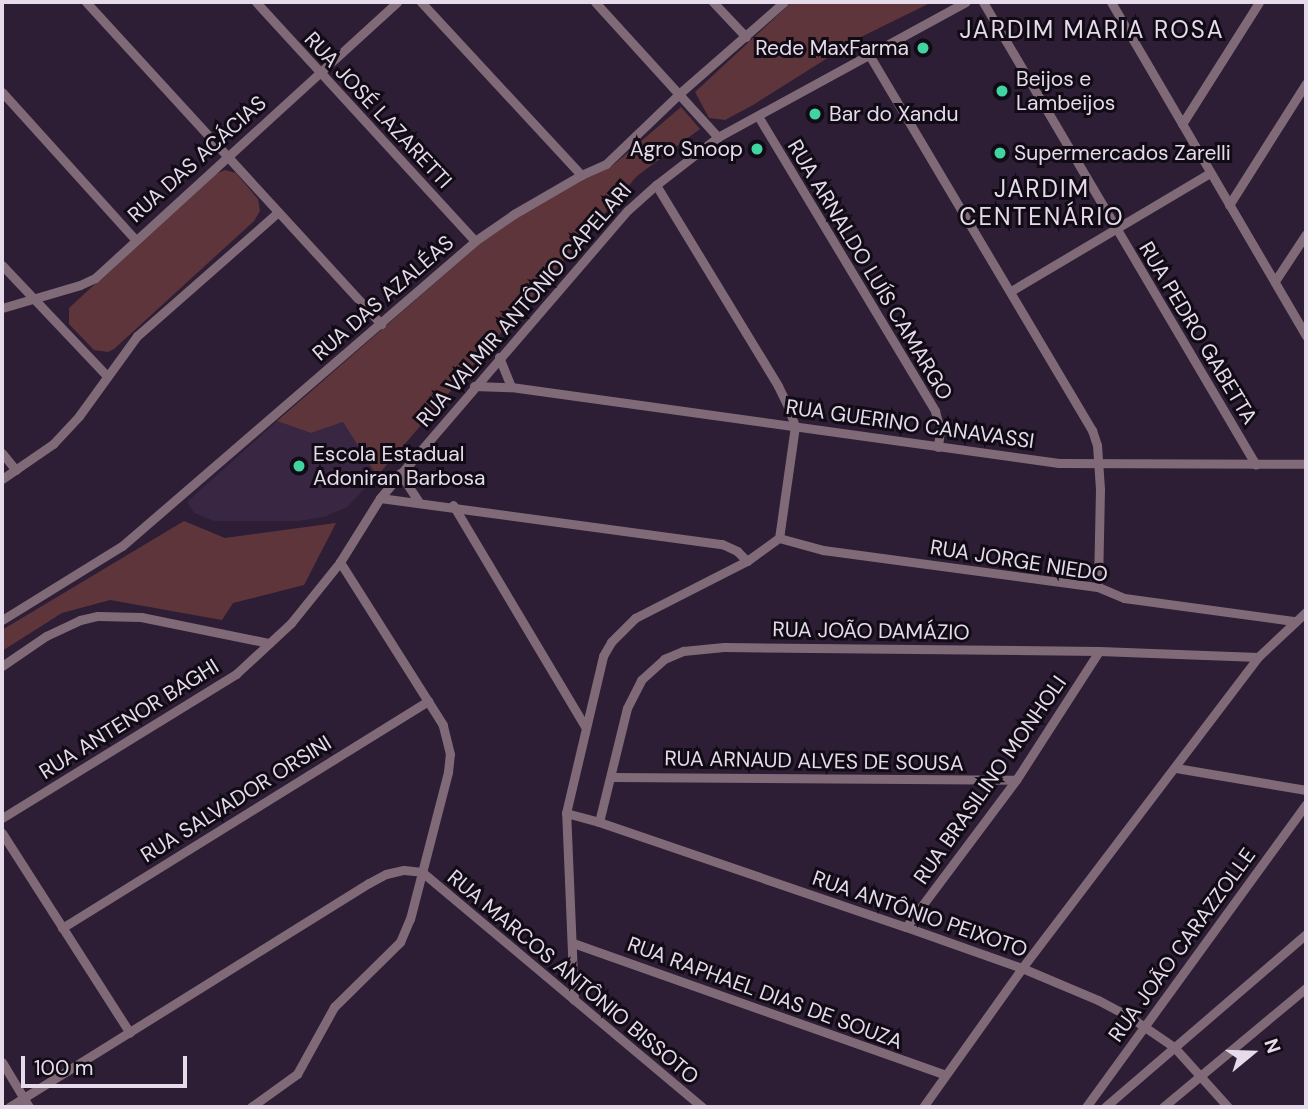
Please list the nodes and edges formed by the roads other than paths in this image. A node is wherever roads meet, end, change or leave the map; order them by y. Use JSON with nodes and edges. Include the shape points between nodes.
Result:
{"nodes":[{"id":1,"x":86,"y":2,"type":"edge"},
{"id":2,"x":256,"y":2,"type":"edge"},
{"id":3,"x":397,"y":2,"type":"edge"},
{"id":4,"x":421,"y":2,"type":"edge"},
{"id":5,"x":595,"y":2,"type":"edge"},
{"id":6,"x":713,"y":2,"type":"edge"},
{"id":7,"x":784,"y":2,"type":"edge"},
{"id":8,"x":967,"y":2,"type":"edge"},
{"id":9,"x":983,"y":2,"type":"edge"},
{"id":10,"x":1111,"y":2,"type":"edge"},
{"id":11,"x":1259,"y":2,"type":"edge"},
{"id":12,"x":746,"y":37,"type":"junction"},
{"id":13,"x":868,"y":53,"type":"junction"},
{"id":14,"x":318,"y":72,"type":"junction"},
{"id":15,"x":1306,"y":83,"type":"edge"},
{"id":16,"x":2,"y":92,"type":"edge"},
{"id":17,"x":680,"y":93,"type":"junction"},
{"id":18,"x":758,"y":116,"type":"junction"},
{"id":19,"x":1182,"y":124,"type":"junction"},
{"id":20,"x":718,"y":137,"type":"junction"},
{"id":21,"x":228,"y":155,"type":"junction"},
{"id":22,"x":1210,"y":173,"type":"junction"},
{"id":23,"x":581,"y":175,"type":"junction"},
{"id":24,"x":656,"y":185,"type":"junction"},
{"id":25,"x":1229,"y":205,"type":"junction"},
{"id":26,"x":278,"y":212,"type":"junction"},
{"id":27,"x":1115,"y":229,"type":"junction"},
{"id":28,"x":1306,"y":234,"type":"edge"},
{"id":29,"x":135,"y":239,"type":"junction"},
{"id":30,"x":475,"y":242,"type":"junction"},
{"id":31,"x":2,"y":265,"type":"edge"},
{"id":32,"x":1275,"y":281,"type":"junction"},
{"id":33,"x":1011,"y":291,"type":"junction"},
{"id":34,"x":33,"y":299,"type":"junction"},
{"id":35,"x":2,"y":309,"type":"edge"},
{"id":36,"x":381,"y":324,"type":"junction"},
{"id":37,"x":1306,"y":336,"type":"edge"},
{"id":38,"x":499,"y":357,"type":"junction"},
{"id":39,"x":107,"y":376,"type":"junction"},
{"id":40,"x":474,"y":386,"type":"junction"},
{"id":41,"x":511,"y":387,"type":"junction"},
{"id":42,"x":795,"y":426,"type":"junction"},
{"id":43,"x":938,"y":447,"type":"junction"},
{"id":44,"x":2,"y":453,"type":"edge"},
{"id":45,"x":1099,"y":464,"type":"junction"},
{"id":46,"x":1306,"y":464,"type":"edge"},
{"id":47,"x":1256,"y":465,"type":"junction"},
{"id":48,"x":16,"y":470,"type":"junction"},
{"id":49,"x":400,"y":473,"type":"junction"},
{"id":50,"x":2,"y":479,"type":"edge"},
{"id":51,"x":380,"y":498,"type":"junction"},
{"id":52,"x":418,"y":501,"type":"junction"},
{"id":53,"x":453,"y":506,"type":"junction"},
{"id":54,"x":779,"y":538,"type":"junction"},
{"id":55,"x":747,"y":561,"type":"junction"},
{"id":56,"x":340,"y":562,"type":"junction"},
{"id":57,"x":1098,"y":587,"type":"junction"},
{"id":58,"x":1306,"y":612,"type":"edge"},
{"id":59,"x":2,"y":620,"type":"edge"},
{"id":60,"x":1295,"y":621,"type":"junction"},
{"id":61,"x":269,"y":643,"type":"junction"},
{"id":62,"x":1099,"y":651,"type":"junction"},
{"id":63,"x":1258,"y":657,"type":"junction"},
{"id":64,"x":2,"y":666,"type":"edge"},
{"id":65,"x":428,"y":701,"type":"junction"},
{"id":66,"x":585,"y":726,"type":"junction"},
{"id":67,"x":1176,"y":768,"type":"junction"},
{"id":68,"x":611,"y":777,"type":"junction"},
{"id":69,"x":1016,"y":780,"type":"junction"},
{"id":70,"x":1306,"y":790,"type":"edge"},
{"id":71,"x":1306,"y":804,"type":"edge"},
{"id":72,"x":566,"y":813,"type":"junction"},
{"id":73,"x":2,"y":818,"type":"edge"},
{"id":74,"x":599,"y":822,"type":"junction"},
{"id":75,"x":2,"y":833,"type":"edge"},
{"id":76,"x":422,"y":872,"type":"junction"},
{"id":77,"x":906,"y":927,"type":"junction"},
{"id":78,"x":62,"y":928,"type":"junction"},
{"id":79,"x":1306,"y":934,"type":"edge"},
{"id":80,"x":573,"y":943,"type":"junction"},
{"id":81,"x":1023,"y":968,"type":"junction"},
{"id":82,"x":1306,"y":988,"type":"edge"},
{"id":83,"x":574,"y":1000,"type":"junction"},
{"id":84,"x":1144,"y":1027,"type":"junction"},
{"id":85,"x":130,"y":1033,"type":"junction"},
{"id":86,"x":1174,"y":1047,"type":"junction"},
{"id":87,"x":2,"y":1062,"type":"edge"},
{"id":88,"x":1201,"y":1074,"type":"junction"},
{"id":89,"x":945,"y":1075,"type":"junction"},
{"id":90,"x":24,"y":1098,"type":"junction"},
{"id":91,"x":9,"y":1107,"type":"edge"},
{"id":92,"x":29,"y":1107,"type":"edge"},
{"id":93,"x":251,"y":1107,"type":"edge"},
{"id":94,"x":702,"y":1107,"type":"edge"},
{"id":95,"x":923,"y":1107,"type":"edge"},
{"id":96,"x":1086,"y":1107,"type":"edge"},
{"id":97,"x":1105,"y":1107,"type":"edge"},
{"id":98,"x":1163,"y":1107,"type":"edge"},
{"id":99,"x":1228,"y":1107,"type":"edge"}],
"edges":[{"from":1,"to":21,"type":"street"},
{"from":2,"to":14,"type":"street","name":"RUA JOSÉ LAZARETTI"},
{"from":3,"to":14,"type":"street","name":"RUA DAS ACÁCIAS"},
{"from":4,"to":23,"type":"street"},
{"from":5,"to":17,"type":"street"},
{"from":6,"to":12,"type":"street"},
{"from":7,"to":12,"type":"street","name":"RUA DAS AZALÉAS"},
{"from":8,"to":13,"type":"street","name":"RUA VALMIR ANTÔNIO CAPELARI"},
{"from":9,"to":27,"type":"street","name":"RUA PEDRO GABETTA"},
{"from":10,"to":19,"type":"street"},
{"from":11,"to":19,"type":"street"},
{"from":12,"to":17,"type":"street","name":"RUA DAS AZALÉAS"},
{"from":13,"to":18,"type":"street","name":"RUA VALMIR ANTÔNIO CAPELARI"},
{"from":13,"to":33,"type":"street"},
{"from":14,"to":21,"type":"street","name":"RUA DAS ACÁCIAS"},
{"from":14,"to":30,"type":"street","name":"RUA JOSÉ LAZARETTI"},
{"from":15,"to":25,"type":"street"},
{"from":16,"to":29,"type":"street"},
{"from":17,"to":20,"type":"street"},
{"from":17,"to":23,"type":"street","name":"RUA DAS AZALÉAS","via":[[622,151]]},
{"from":18,"to":20,"type":"street","name":"RUA VALMIR ANTÔNIO CAPELARI"},
{"from":18,"to":43,"type":"street","name":"RUA ARNALDO LUÍS CAMARGO","via":[[929,399],[940,430]]},
{"from":19,"to":22,"type":"street"},
{"from":20,"to":24,"type":"street","name":"RUA VALMIR ANTÔNIO CAPELARI"},
{"from":21,"to":26,"type":"street"},
{"from":21,"to":29,"type":"street","name":"RUA DAS ACÁCIAS"},
{"from":22,"to":25,"type":"street"},
{"from":22,"to":27,"type":"street"},
{"from":23,"to":30,"type":"street","name":"RUA DAS AZALÉAS"},
{"from":24,"to":38,"type":"street","name":"RUA VALMIR ANTÔNIO CAPELARI","via":[[628,210]]},
{"from":24,"to":42,"type":"street","via":[[778,386]]},
{"from":25,"to":32,"type":"street"},
{"from":26,"to":36,"type":"street"},
{"from":26,"to":39,"type":"street","via":[[137,337]]},
{"from":27,"to":33,"type":"street"},
{"from":27,"to":47,"type":"street","name":"RUA PEDRO GABETTA"},
{"from":28,"to":32,"type":"street"},
{"from":29,"to":34,"type":"street","name":"RUA DAS ACÁCIAS","via":[[88,282]]},
{"from":30,"to":36,"type":"street","name":"RUA DAS AZALÉAS"},
{"from":31,"to":34,"type":"street"},
{"from":32,"to":37,"type":"street"},
{"from":33,"to":45,"type":"street","via":[[1092,430]]},
{"from":34,"to":35,"type":"street","name":"RUA DAS ACÁCIAS"},
{"from":34,"to":39,"type":"street"},
{"from":36,"to":59,"type":"street","name":"RUA DAS AZALÉAS","via":[[122,547]]},
{"from":38,"to":40,"type":"street","name":"RUA VALMIR ANTÔNIO CAPELARI"},
{"from":38,"to":41,"type":"street"},
{"from":39,"to":48,"type":"street","via":[[52,444]]},
{"from":40,"to":41,"type":"street","name":"RUA GUERINO CANAVASSI"},
{"from":40,"to":49,"type":"street","name":"RUA VALMIR ANTÔNIO CAPELARI"},
{"from":41,"to":42,"type":"street","name":"RUA GUERINO CANAVASSI"},
{"from":42,"to":43,"type":"street","name":"RUA GUERINO CANAVASSI"},
{"from":42,"to":54,"type":"street"},
{"from":43,"to":45,"type":"street","name":"RUA GUERINO CANAVASSI"},
{"from":44,"to":48,"type":"street"},
{"from":45,"to":47,"type":"street","name":"RUA GUERINO CANAVASSI"},
{"from":45,"to":57,"type":"street"},
{"from":46,"to":47,"type":"street","name":"RUA GUERINO CANAVASSI"},
{"from":48,"to":50,"type":"street"},
{"from":49,"to":51,"type":"street","name":"RUA VALMIR ANTÔNIO CAPELARI"},
{"from":49,"to":52,"type":"street"},
{"from":51,"to":52,"type":"street"},
{"from":51,"to":56,"type":"street","name":"RUA VALMIR ANTÔNIO CAPELARI"},
{"from":52,"to":53,"type":"street"},
{"from":53,"to":55,"type":"street","via":[[722,544]]},
{"from":53,"to":66,"type":"street"},
{"from":54,"to":55,"type":"street"},
{"from":54,"to":57,"type":"street","name":"RUA JORGE NIEDO","via":[[823,550]]},
{"from":55,"to":66,"type":"street","via":[[651,609],[623,629],[603,656]]},
{"from":56,"to":61,"type":"street","name":"RUA VALMIR ANTÔNIO CAPELARI","via":[[314,598]]},
{"from":56,"to":65,"type":"street"},
{"from":57,"to":60,"type":"street","name":"RUA JORGE NIEDO","via":[[1124,598]]},
{"from":58,"to":60,"type":"street"},
{"from":60,"to":63,"type":"street"},
{"from":61,"to":64,"type":"street","via":[[141,617],[98,616],[68,625]]},
{"from":61,"to":73,"type":"street","name":"RUA ANTENOR BAGHI","via":[[236,674]]},
{"from":62,"to":63,"type":"street","name":"RUA JOÃO DAMÁZIO"},
{"from":62,"to":68,"type":"street","name":"RUA JOÃO DAMÁZIO","via":[[683,651],[664,659],[641,680],[627,708]]},
{"from":62,"to":69,"type":"street","name":"RUA BRASILINO MONHOLI"},
{"from":63,"to":67,"type":"street"},
{"from":65,"to":76,"type":"street","via":[[443,725],[450,754]]},
{"from":65,"to":78,"type":"street","name":"RUA SALVADOR ORSINI"},
{"from":66,"to":72,"type":"street"},
{"from":67,"to":70,"type":"street"},
{"from":67,"to":81,"type":"street"},
{"from":68,"to":69,"type":"street","name":"RUA ARNAUD ALVES DE SOUSA"},
{"from":68,"to":74,"type":"street","name":"RUA JOÃO DAMÁZIO"},
{"from":69,"to":77,"type":"street","name":"RUA BRASILINO MONHOLI"},
{"from":71,"to":84,"type":"street","name":"RUA JOÃO CARAZZOLLE"},
{"from":72,"to":74,"type":"street","name":"RUA ANTÔNIO PEIXOTO"},
{"from":72,"to":80,"type":"street"},
{"from":74,"to":77,"type":"street","name":"RUA ANTÔNIO PEIXOTO"},
{"from":75,"to":78,"type":"street"},
{"from":76,"to":83,"type":"street","name":"RUA MARCOS ANTÔNIO BISSOTO"},
{"from":76,"to":85,"type":"street","via":[[404,870],[369,883]]},
{"from":76,"to":93,"type":"street","via":[[400,942],[334,1007],[297,1074]]},
{"from":77,"to":81,"type":"street","name":"RUA ANTÔNIO PEIXOTO"},
{"from":78,"to":85,"type":"street"},
{"from":79,"to":86,"type":"street"},
{"from":80,"to":83,"type":"street"},
{"from":80,"to":89,"type":"street","name":"RUA RAPHAEL DIAS DE SOUZA"},
{"from":81,"to":84,"type":"street","name":"RUA ANTÔNIO PEIXOTO","via":[[1098,1000]]},
{"from":81,"to":89,"type":"street"},
{"from":82,"to":88,"type":"street"},
{"from":83,"to":94,"type":"street","name":"RUA MARCOS ANTÔNIO BISSOTO"},
{"from":84,"to":86,"type":"street","name":"RUA ANTÔNIO PEIXOTO"},
{"from":84,"to":96,"type":"street","name":"RUA JOÃO CARAZZOLLE"},
{"from":85,"to":90,"type":"street"},
{"from":86,"to":88,"type":"street","name":"RUA ANTÔNIO PEIXOTO"},
{"from":86,"to":97,"type":"street"},
{"from":87,"to":90,"type":"street"},
{"from":88,"to":98,"type":"street"},
{"from":88,"to":99,"type":"street","name":"RUA ANTÔNIO PEIXOTO"},
{"from":89,"to":95,"type":"street"},
{"from":90,"to":91,"type":"street"},
{"from":90,"to":92,"type":"street"}]}
